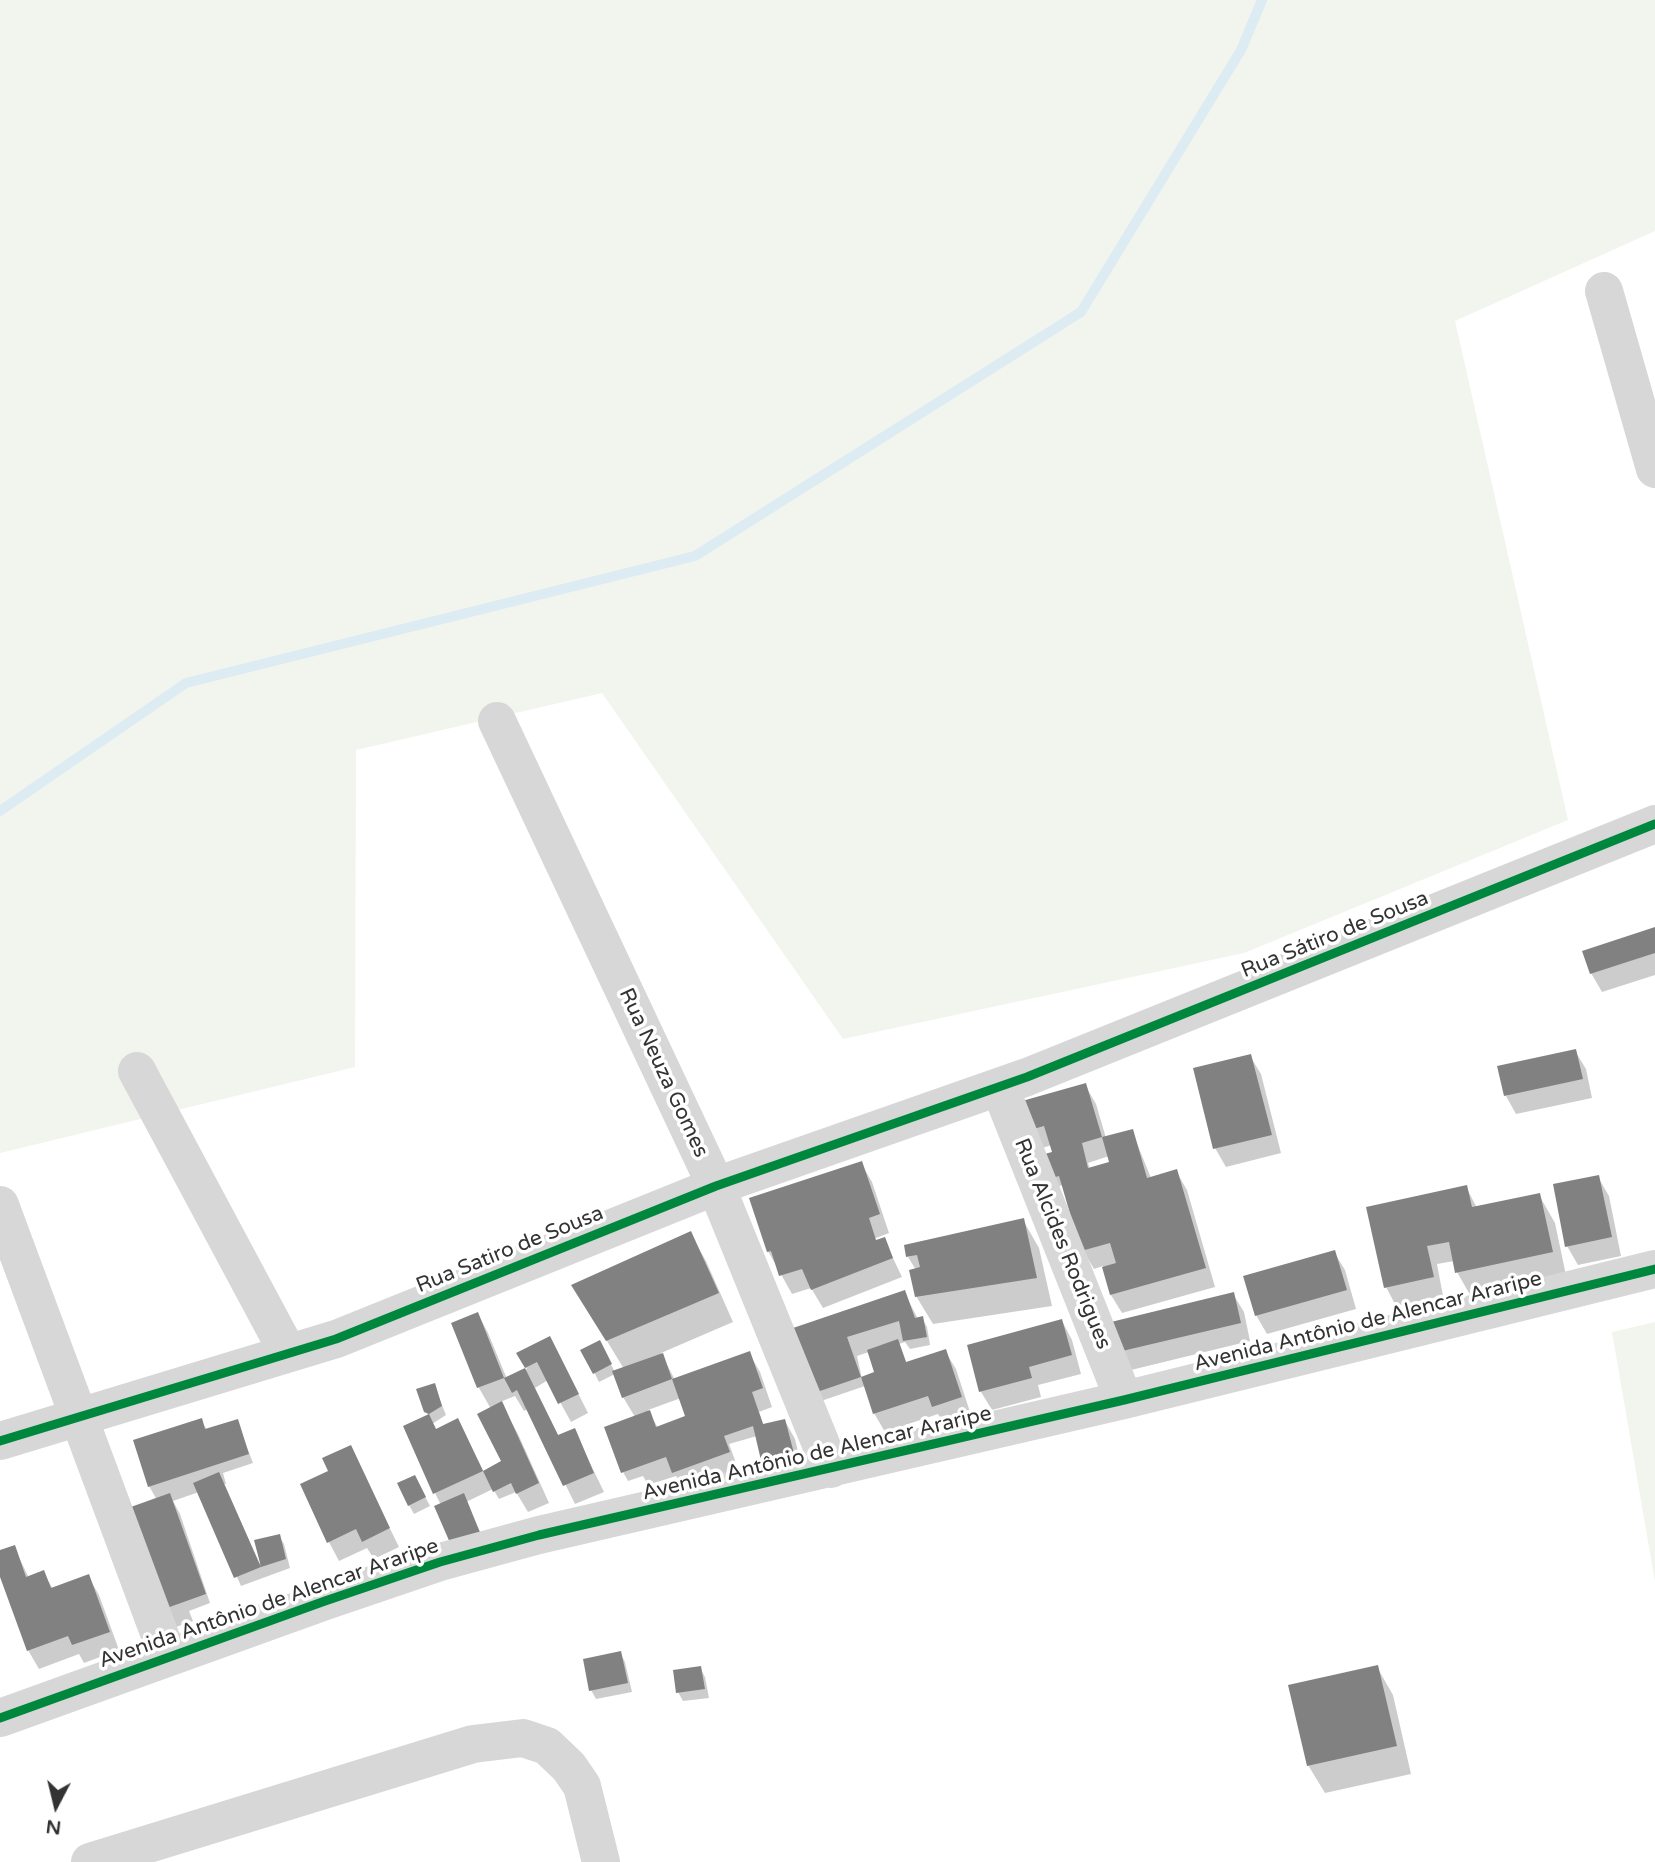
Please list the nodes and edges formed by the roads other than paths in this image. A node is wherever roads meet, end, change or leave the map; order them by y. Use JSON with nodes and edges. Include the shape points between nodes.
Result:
{"nodes":[{"id":1,"x":1604,"y":291,"type":"dead end"},
{"id":2,"x":1655,"y":469,"type":"edge"},
{"id":3,"x":497,"y":721,"type":"dead end"},
{"id":4,"x":1655,"y":824,"type":"edge"},
{"id":5,"x":137,"y":1071,"type":"dead end"},
{"id":6,"x":1014,"y":1082,"type":"junction"},
{"id":7,"x":716,"y":1186,"type":"junction"},
{"id":8,"x":0,"y":1205,"type":"edge"},
{"id":9,"x":1655,"y":1269,"type":"edge"},
{"id":10,"x":288,"y":1353,"type":"junction"},
{"id":11,"x":1124,"y":1400,"type":"junction"},
{"id":12,"x":80,"y":1417,"type":"junction"},
{"id":13,"x":0,"y":1441,"type":"edge"},
{"id":14,"x":831,"y":1469,"type":"junction"},
{"id":15,"x":168,"y":1657,"type":"junction"},
{"id":16,"x":0,"y":1718,"type":"edge"},
{"id":17,"x":90,"y":1862,"type":"edge"},
{"id":18,"x":601,"y":1862,"type":"edge"}],
"edges":[{"from":1,"to":2,"type":"street"},
{"from":3,"to":7,"type":"street","name":"Rua Neuza Gomes"},
{"from":4,"to":6,"type":"street","name":"Rua Sátiro de Sousa"},
{"from":5,"to":10,"type":"street"},
{"from":6,"to":7,"type":"street","name":"Rua Satiro de Sousa"},
{"from":6,"to":11,"type":"street","name":"Rua Alcides Rodrigues"},
{"from":7,"to":10,"type":"street","name":"Rua Satiro de Sousa","via":[[337,1339]]},
{"from":7,"to":14,"type":"street","name":"Rua Neuza Gomes"},
{"from":8,"to":12,"type":"street"},
{"from":9,"to":11,"type":"street","name":"Avenida Antônio de Alencar Araripe"},
{"from":10,"to":12,"type":"street","name":"Rua Satiro de Sousa"},
{"from":11,"to":14,"type":"street","name":"Avenida Antônio de Alencar Araripe"},
{"from":12,"to":13,"type":"street","name":"Rua Satiro de Sousa"},
{"from":12,"to":15,"type":"street"},
{"from":14,"to":15,"type":"street","name":"Avenida Antônio de Alencar Araripe","via":[[440,1562]]},
{"from":15,"to":16,"type":"street","name":"Avenida Antônio de Alencar Araripe"},
{"from":17,"to":18,"type":"street","via":[[473,1744],[523,1738],[547,1746],[582,1786]]}]}
